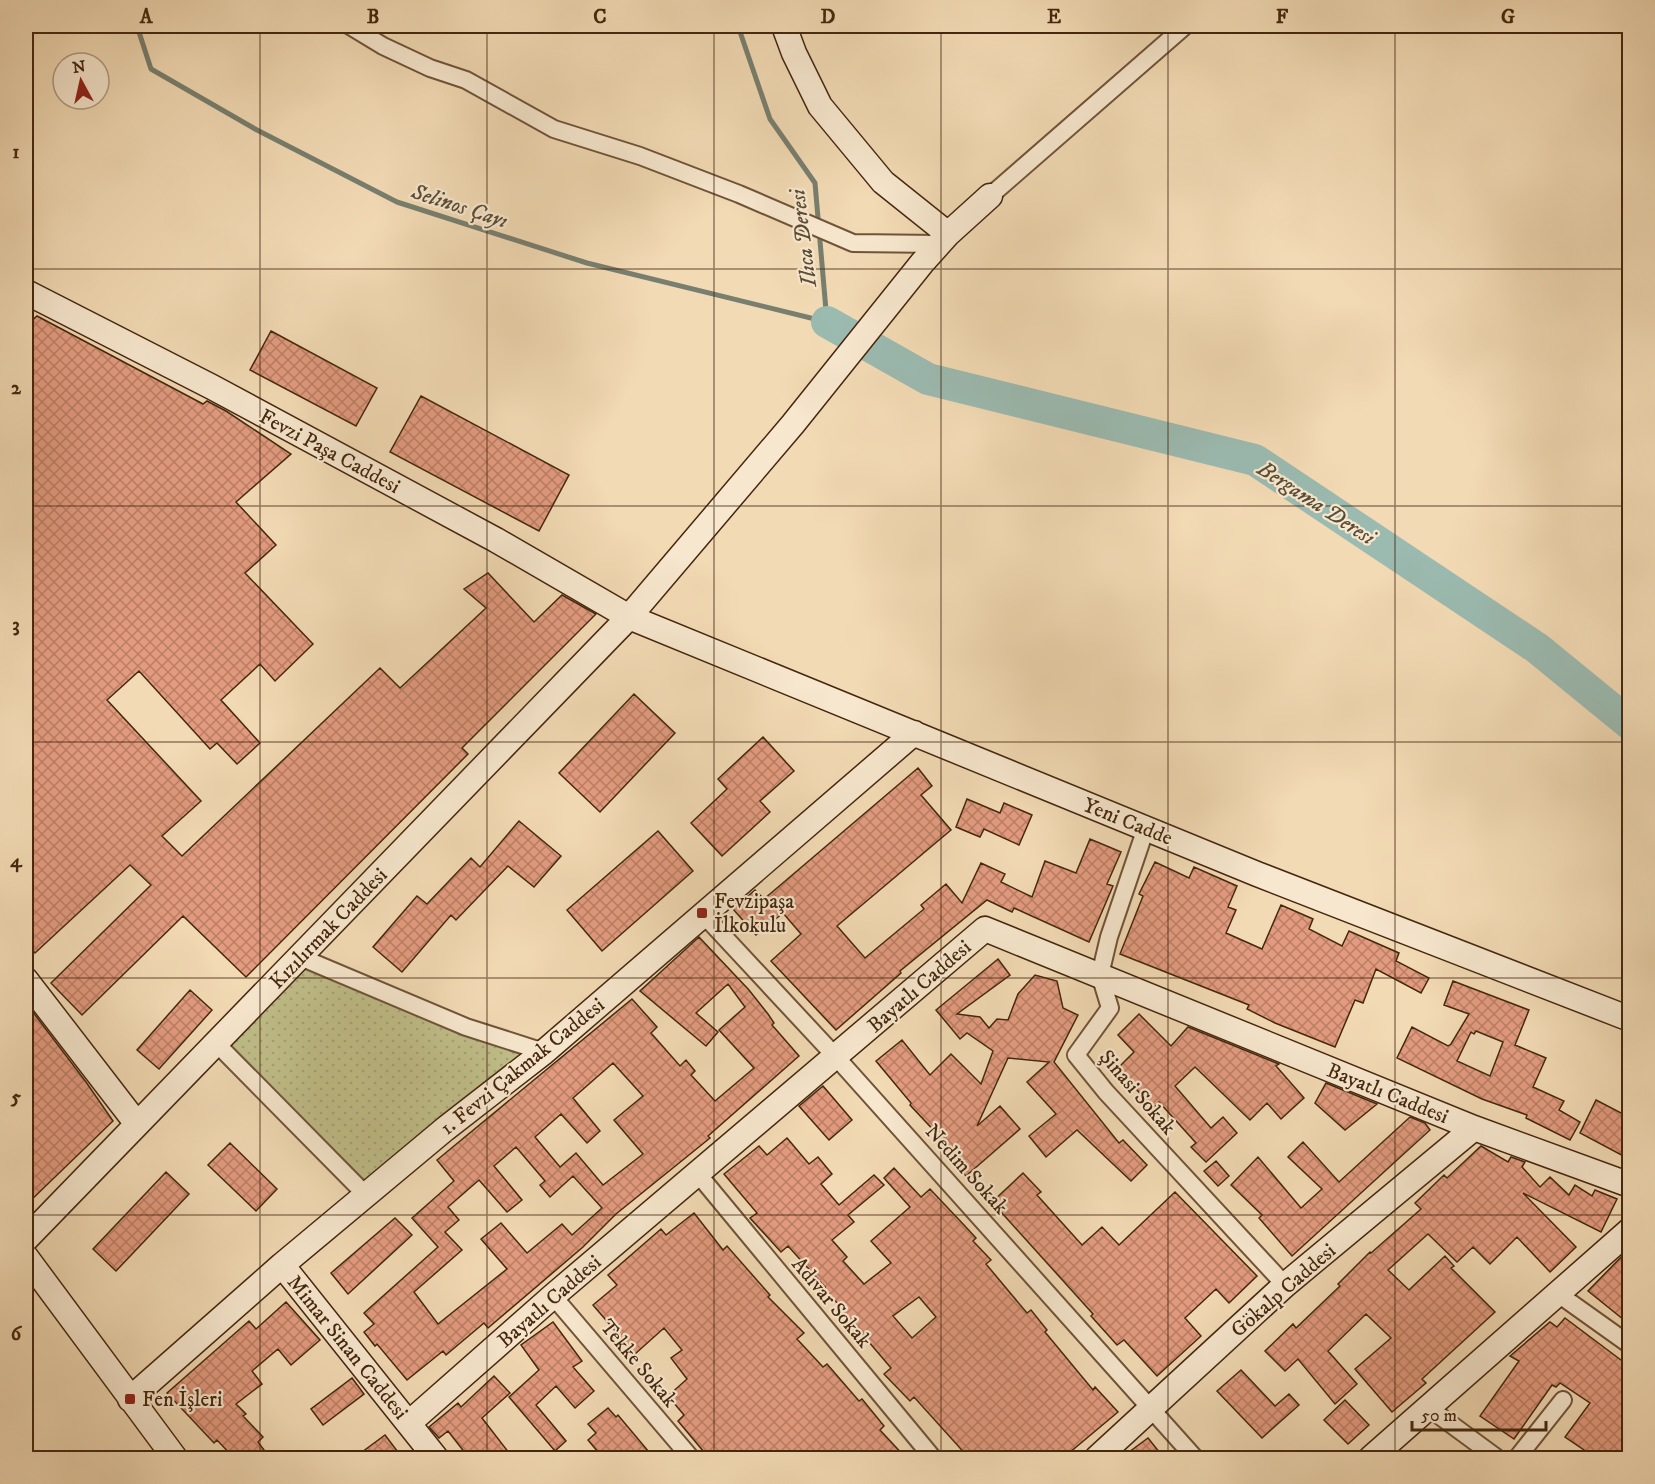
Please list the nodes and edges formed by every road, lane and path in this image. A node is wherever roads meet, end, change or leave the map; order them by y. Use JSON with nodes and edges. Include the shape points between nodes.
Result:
{"nodes":[{"id":1,"x":350,"y":26,"type":"edge"},
{"id":2,"x":784,"y":26,"type":"edge"},
{"id":3,"x":1185,"y":26,"type":"edge"},
{"id":4,"x":990,"y":196,"type":"joint"},
{"id":5,"x":944,"y":239,"type":"junction"},
{"id":6,"x":26,"y":292,"type":"edge"},
{"id":7,"x":629,"y":617,"type":"junction"},
{"id":8,"x":914,"y":733,"type":"junction"},
{"id":9,"x":1146,"y":828,"type":"junction"},
{"id":10,"x":702,"y":914,"type":"junction"},
{"id":11,"x":300,"y":957,"type":"junction"},
{"id":12,"x":1100,"y":975,"type":"junction"},
{"id":13,"x":26,"y":980,"type":"edge"},
{"id":14,"x":1629,"y":1019,"type":"edge"},
{"id":15,"x":216,"y":1043,"type":"junction"},
{"id":16,"x":544,"y":1052,"type":"junction"},
{"id":17,"x":836,"y":1057,"type":"junction"},
{"id":18,"x":136,"y":1124,"type":"junction"},
{"id":19,"x":1474,"y":1128,"type":"junction"},
{"id":20,"x":698,"y":1174,"type":"junction"},
{"id":21,"x":1629,"y":1185,"type":"edge"},
{"id":22,"x":366,"y":1195,"type":"junction"},
{"id":23,"x":1629,"y":1230,"type":"edge"},
{"id":24,"x":26,"y":1239,"type":"edge"},
{"id":25,"x":26,"y":1257,"type":"edge"},
{"id":26,"x":282,"y":1265,"type":"junction"},
{"id":27,"x":1285,"y":1285,"type":"junction"},
{"id":28,"x":1557,"y":1293,"type":"junction"},
{"id":29,"x":553,"y":1296,"type":"junction"},
{"id":30,"x":1629,"y":1345,"type":"edge"},
{"id":31,"x":130,"y":1400,"type":"junction"},
{"id":32,"x":1563,"y":1400,"type":"dead end"},
{"id":33,"x":1151,"y":1407,"type":"junction"},
{"id":34,"x":1429,"y":1407,"type":"junction"},
{"id":35,"x":409,"y":1423,"type":"junction"},
{"id":36,"x":175,"y":1458,"type":"edge"},
{"id":37,"x":436,"y":1458,"type":"edge"},
{"id":38,"x":691,"y":1458,"type":"edge"},
{"id":39,"x":933,"y":1458,"type":"edge"},
{"id":40,"x":1097,"y":1458,"type":"edge"},
{"id":41,"x":1195,"y":1458,"type":"edge"},
{"id":42,"x":1371,"y":1458,"type":"edge"},
{"id":43,"x":1497,"y":1458,"type":"edge"},
{"id":44,"x":1517,"y":1458,"type":"edge"}],
"edges":[{"from":1,"to":5,"type":"street","via":[[430,68],[466,80],[554,129],[640,156],[853,243]]},
{"from":2,"to":5,"type":"street","via":[[820,106],[883,182]]},
{"from":3,"to":4,"type":"street"},
{"from":4,"to":5,"type":"street","name":"Kızılırmak Caddesi"},
{"from":5,"to":7,"type":"street","name":"Kızılırmak Caddesi"},
{"from":6,"to":7,"type":"street","name":"Fevzi Paşa Caddesi","via":[[496,540]]},
{"from":7,"to":8,"type":"street","name":"Yeni Cadde"},
{"from":7,"to":11,"type":"street","name":"Kızılırmak Caddesi"},
{"from":8,"to":9,"type":"street","name":"Yeni Cadde"},
{"from":8,"to":10,"type":"street","name":"1. Fevzi Çakmak Caddesi"},
{"from":9,"to":12,"type":"street"},
{"from":9,"to":14,"type":"street","name":"Yeni Cadde"},
{"from":10,"to":16,"type":"street","name":"1. Fevzi Çakmak Caddesi"},
{"from":10,"to":17,"type":"street","name":"Nedim Sokak"},
{"from":11,"to":15,"type":"street","name":"Kızılırmak Caddesi"},
{"from":11,"to":16,"type":"street","via":[[466,1027]]},
{"from":12,"to":17,"type":"street","name":"Bayatlı Caddesi","via":[[986,929]]},
{"from":12,"to":19,"type":"street","name":"Bayatlı Caddesi"},
{"from":12,"to":27,"type":"street","name":"Şinasi Sokak","via":[[1110,1008],[1076,1055]]},
{"from":13,"to":18,"type":"street"},
{"from":15,"to":18,"type":"street","name":"Kızılırmak Caddesi"},
{"from":15,"to":22,"type":"street"},
{"from":16,"to":22,"type":"street","name":"1. Fevzi Çakmak Caddesi"},
{"from":17,"to":20,"type":"street","name":"Bayatlı Caddesi"},
{"from":17,"to":33,"type":"street","name":"Nedim Sokak"},
{"from":18,"to":24,"type":"street","name":"Kızılırmak Caddesi"},
{"from":19,"to":21,"type":"street","name":"Bayatlı Caddesi"},
{"from":19,"to":27,"type":"street","name":"Gökalp Caddesi"},
{"from":20,"to":29,"type":"street","name":"Bayatlı Caddesi"},
{"from":20,"to":39,"type":"street","name":"Adıvar Sokak"},
{"from":22,"to":26,"type":"street","name":"1. Fevzi Çakmak Caddesi"},
{"from":23,"to":28,"type":"street"},
{"from":25,"to":31,"type":"street"},
{"from":26,"to":31,"type":"street","name":"1. Fevzi Çakmak Caddesi"},
{"from":26,"to":35,"type":"street","name":"Mimar Sinan Caddesi"},
{"from":27,"to":33,"type":"street","name":"Gökalp Caddesi"},
{"from":28,"to":30,"type":"street"},
{"from":28,"to":34,"type":"street"},
{"from":29,"to":35,"type":"street","name":"Bayatlı Caddesi"},
{"from":29,"to":38,"type":"street","name":"Tekke Sokak"},
{"from":31,"to":36,"type":"street"},
{"from":32,"to":44,"type":"street"},
{"from":33,"to":40,"type":"street","name":"Gökalp Caddesi"},
{"from":33,"to":41,"type":"street","name":"Nedim Sokak"},
{"from":34,"to":42,"type":"street"},
{"from":34,"to":43,"type":"street"},
{"from":35,"to":37,"type":"street","name":"Mimar Sinan Caddesi"}]}
